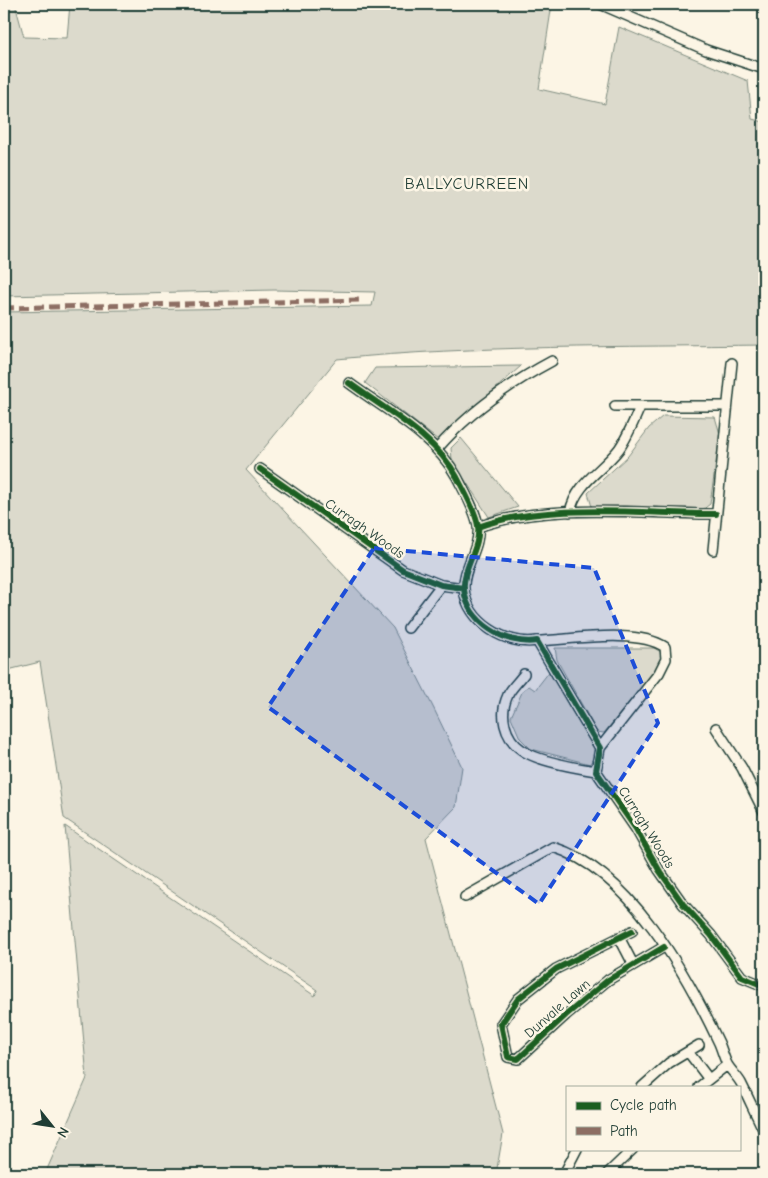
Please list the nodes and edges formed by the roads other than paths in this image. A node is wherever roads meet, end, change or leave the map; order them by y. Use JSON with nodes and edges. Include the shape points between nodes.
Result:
{"nodes":[{"id":1,"x":600,"y":4,"type":"edge"},
{"id":2,"x":764,"y":69,"type":"edge"},
{"id":3,"x":552,"y":361,"type":"dead end"},
{"id":4,"x":732,"y":363,"type":"dead end"},
{"id":5,"x":349,"y":383,"type":"dead end"},
{"id":6,"x":615,"y":406,"type":"dead end"},
{"id":7,"x":727,"y":406,"type":"junction"},
{"id":8,"x":640,"y":407,"type":"junction"},
{"id":9,"x":436,"y":449,"type":"junction"},
{"id":10,"x":260,"y":469,"type":"dead end"},
{"id":11,"x":570,"y":512,"type":"junction"},
{"id":12,"x":716,"y":514,"type":"junction"},
{"id":13,"x":478,"y":527,"type":"junction"},
{"id":14,"x":713,"y":550,"type":"dead end"},
{"id":15,"x":441,"y":585,"type":"junction"},
{"id":16,"x":464,"y":588,"type":"junction"},
{"id":17,"x":408,"y":628,"type":"dead end"},
{"id":18,"x":537,"y":642,"type":"junction"},
{"id":19,"x":524,"y":674,"type":"dead end"},
{"id":20,"x":716,"y":728,"type":"dead end"},
{"id":21,"x":600,"y":748,"type":"junction"},
{"id":22,"x":596,"y":772,"type":"junction"},
{"id":23,"x":764,"y":812,"type":"edge"},
{"id":24,"x":465,"y":897,"type":"dead end"},
{"id":25,"x":632,"y":931,"type":"dead end"},
{"id":26,"x":619,"y":937,"type":"junction"},
{"id":27,"x":664,"y":947,"type":"junction"},
{"id":28,"x":633,"y":964,"type":"junction"},
{"id":29,"x":764,"y":986,"type":"edge"},
{"id":30,"x":699,"y":1045,"type":"dead end"},
{"id":31,"x":689,"y":1053,"type":"junction"},
{"id":32,"x":728,"y":1065,"type":"junction"},
{"id":33,"x":708,"y":1078,"type":"junction"},
{"id":34,"x":643,"y":1086,"type":"edge"},
{"id":35,"x":700,"y":1086,"type":"edge"},
{"id":36,"x":764,"y":1131,"type":"edge"},
{"id":37,"x":576,"y":1150,"type":"edge"},
{"id":38,"x":632,"y":1150,"type":"edge"},
{"id":39,"x":564,"y":1174,"type":"edge"},
{"id":40,"x":607,"y":1174,"type":"edge"}],
"edges":[{"from":1,"to":2,"type":"street","via":[[706,50]]},
{"from":3,"to":9,"type":"street","via":[[516,380],[454,429]]},
{"from":4,"to":7,"type":"street"},
{"from":5,"to":9,"type":"street"},
{"from":6,"to":8,"type":"street"},
{"from":7,"to":8,"type":"street"},
{"from":7,"to":12,"type":"street"},
{"from":8,"to":11,"type":"street","via":[[619,449],[580,488],[573,498]]},
{"from":9,"to":13,"type":"street","via":[[457,478]]},
{"from":10,"to":15,"type":"street","name":"Curragh Woods","via":[[404,570]]},
{"from":11,"to":12,"type":"street"},
{"from":11,"to":13,"type":"street","via":[[501,518]]},
{"from":12,"to":14,"type":"street"},
{"from":13,"to":16,"type":"street"},
{"from":15,"to":16,"type":"street","name":"Curragh Woods"},
{"from":15,"to":17,"type":"street"},
{"from":16,"to":18,"type":"street","via":[[468,604],[486,628],[526,643]]},
{"from":18,"to":21,"type":"street"},
{"from":18,"to":21,"type":"street","via":[[630,637],[656,641],[665,647],[666,659],[659,673]]},
{"from":19,"to":22,"type":"street","via":[[508,694],[503,709],[507,733],[522,751]]},
{"from":20,"to":23,"type":"street","via":[[742,768]]},
{"from":21,"to":22,"type":"street"},
{"from":22,"to":29,"type":"street","name":"Curragh Woods","via":[[684,904],[742,977]]},
{"from":24,"to":27,"type":"street","via":[[553,847],[594,868],[625,895]]},
{"from":25,"to":26,"type":"street","name":"Dunvale Lawn"},
{"from":26,"to":28,"type":"street"},
{"from":26,"to":28,"type":"street","name":"Dunvale Lawn","via":[[556,969],[518,999],[500,1024],[508,1057],[518,1059],[608,980]]},
{"from":27,"to":28,"type":"street","name":"Dunvale Lawn"},
{"from":27,"to":32,"type":"street","via":[[683,973]]},
{"from":30,"to":31,"type":"street"},
{"from":31,"to":33,"type":"street"},
{"from":31,"to":34,"type":"street","via":[[669,1063]]},
{"from":32,"to":33,"type":"street"},
{"from":32,"to":36,"type":"street","via":[[740,1081]]},
{"from":33,"to":35,"type":"street"},
{"from":37,"to":39,"type":"street"},
{"from":38,"to":40,"type":"street"}]}
